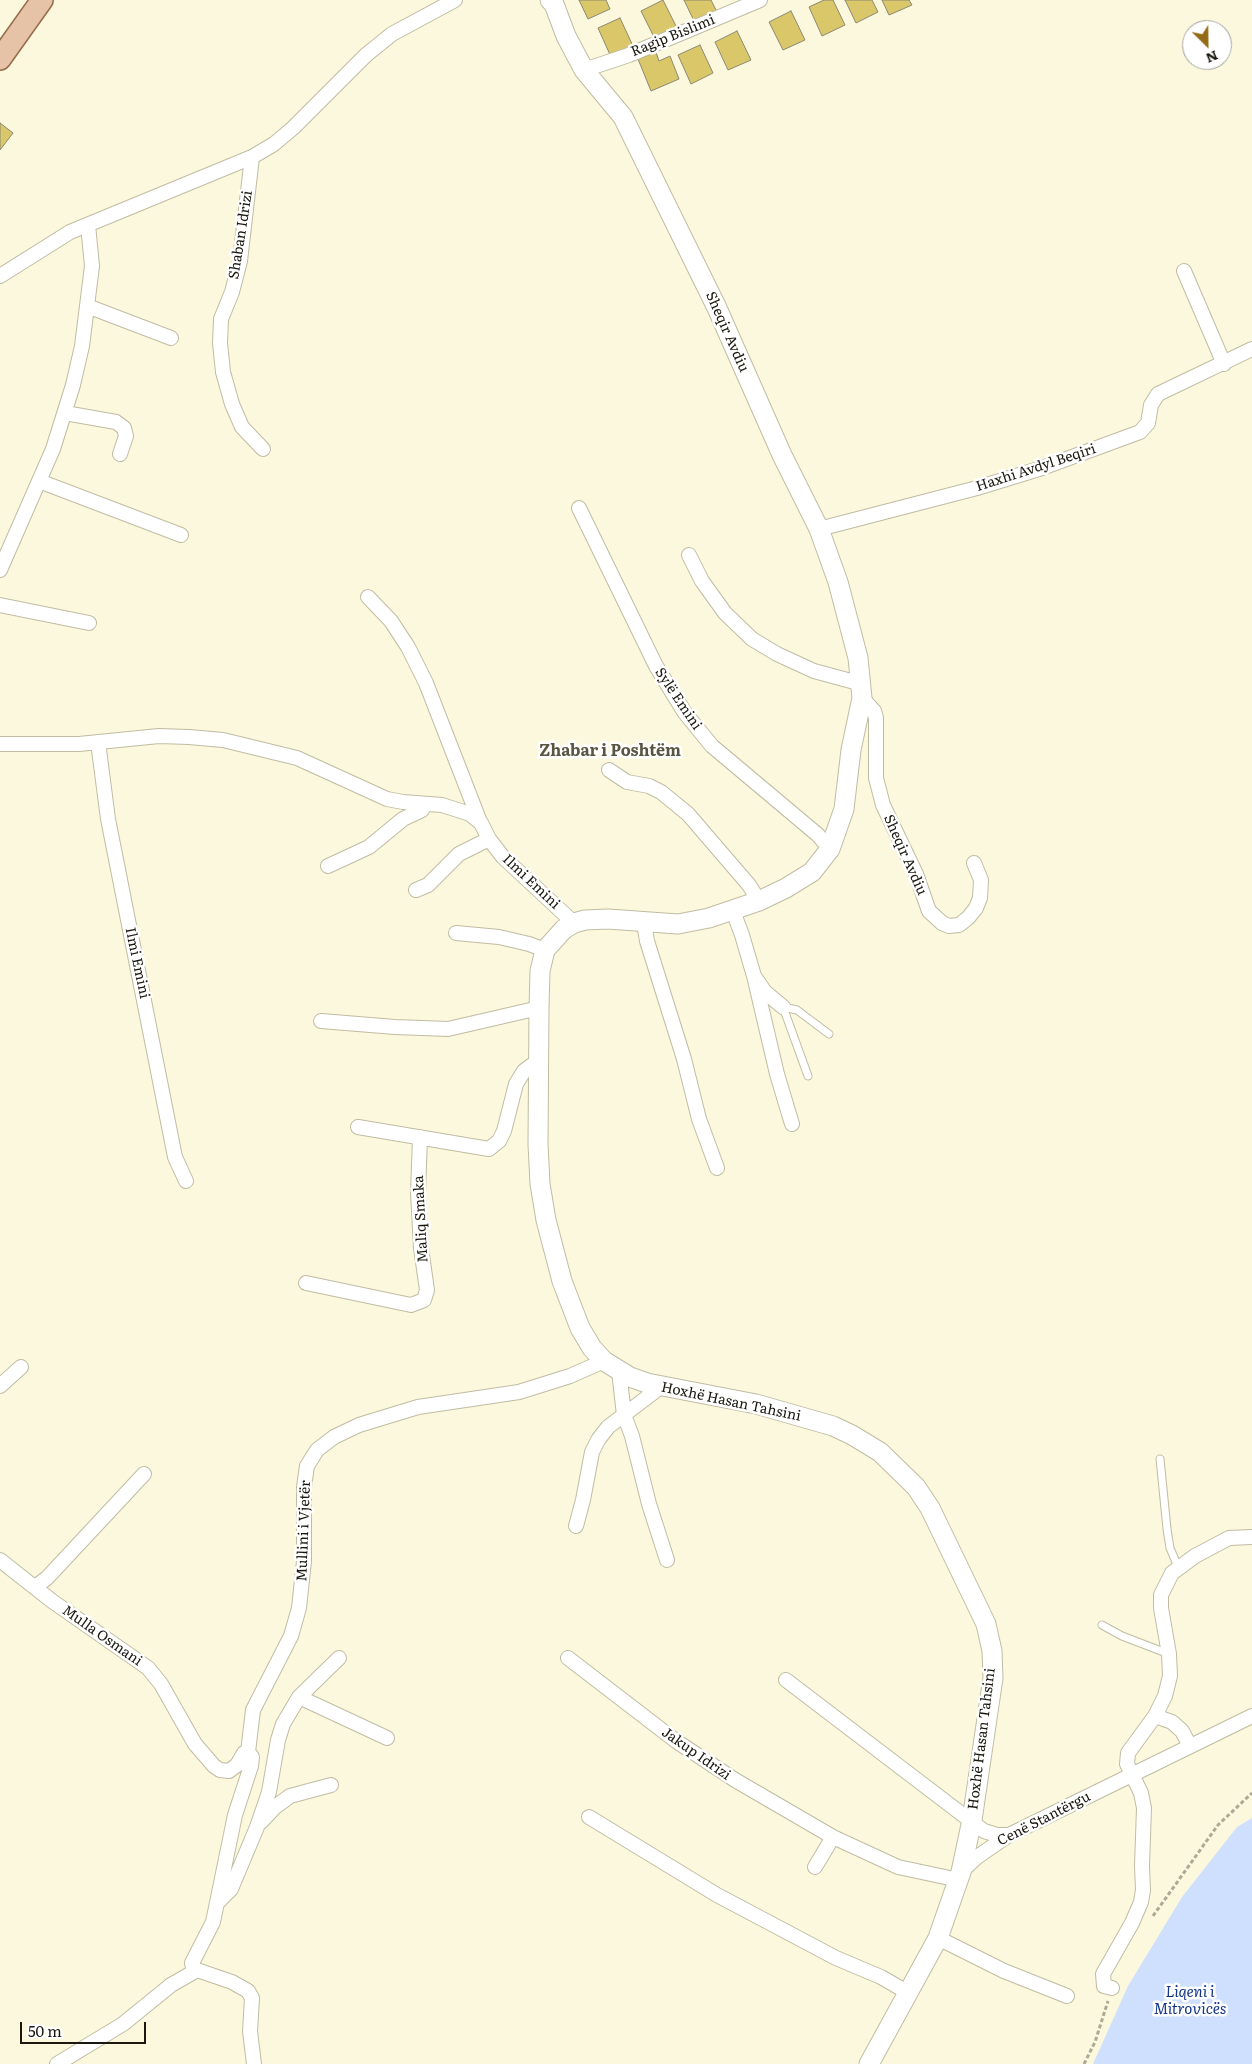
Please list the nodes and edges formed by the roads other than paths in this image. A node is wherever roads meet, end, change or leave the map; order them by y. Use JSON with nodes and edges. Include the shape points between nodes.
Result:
{"nodes":[{"id":1,"x":42,"y":0,"type":"edge"},
{"id":2,"x":456,"y":0,"type":"edge"},
{"id":3,"x":550,"y":0,"type":"edge"},
{"id":4,"x":760,"y":0,"type":"edge"},
{"id":5,"x":0,"y":59,"type":"edge"},
{"id":6,"x":584,"y":70,"type":"junction"},
{"id":7,"x":252,"y":157,"type":"junction"},
{"id":8,"x":88,"y":225,"type":"junction"},
{"id":9,"x":1184,"y":271,"type":"dead end"},
{"id":10,"x":0,"y":276,"type":"edge"},
{"id":11,"x":87,"y":306,"type":"junction"},
{"id":12,"x":171,"y":338,"type":"dead end"},
{"id":13,"x":1252,"y":349,"type":"edge"},
{"id":14,"x":1224,"y":364,"type":"junction"},
{"id":15,"x":65,"y":413,"type":"junction"},
{"id":16,"x":263,"y":448,"type":"dead end"},
{"id":17,"x":120,"y":454,"type":"dead end"},
{"id":18,"x":39,"y":481,"type":"junction"},
{"id":19,"x":579,"y":508,"type":"dead end"},
{"id":20,"x":819,"y":529,"type":"junction"},
{"id":21,"x":181,"y":535,"type":"dead end"},
{"id":22,"x":689,"y":555,"type":"dead end"},
{"id":23,"x":0,"y":570,"type":"edge"},
{"id":24,"x":368,"y":597,"type":"dead end"},
{"id":25,"x":0,"y":604,"type":"edge"},
{"id":26,"x":89,"y":623,"type":"dead end"},
{"id":27,"x":862,"y":691,"type":"junction"},
{"id":28,"x":98,"y":742,"type":"junction"},
{"id":29,"x":0,"y":744,"type":"edge"},
{"id":30,"x":609,"y":770,"type":"dead end"},
{"id":31,"x":425,"y":805,"type":"junction"},
{"id":32,"x":481,"y":823,"type":"junction"},
{"id":33,"x":489,"y":839,"type":"junction"},
{"id":34,"x":830,"y":850,"type":"junction"},
{"id":35,"x":974,"y":863,"type":"dead end"},
{"id":36,"x":328,"y":866,"type":"dead end"},
{"id":37,"x":416,"y":890,"type":"dead end"},
{"id":38,"x":759,"y":901,"type":"junction"},
{"id":39,"x":733,"y":912,"type":"junction"},
{"id":40,"x":574,"y":923,"type":"junction"},
{"id":41,"x":644,"y":924,"type":"junction"},
{"id":42,"x":456,"y":933,"type":"dead end"},
{"id":43,"x":544,"y":950,"type":"junction"},
{"id":44,"x":754,"y":976,"type":"junction"},
{"id":45,"x":783,"y":1007,"type":"junction"},
{"id":46,"x":539,"y":1008,"type":"junction"},
{"id":47,"x":321,"y":1021,"type":"dead end"},
{"id":48,"x":829,"y":1034,"type":"dead end"},
{"id":49,"x":539,"y":1064,"type":"junction"},
{"id":50,"x":808,"y":1076,"type":"dead end"},
{"id":51,"x":792,"y":1124,"type":"dead end"},
{"id":52,"x":358,"y":1127,"type":"dead end"},
{"id":53,"x":420,"y":1136,"type":"junction"},
{"id":54,"x":717,"y":1168,"type":"dead end"},
{"id":55,"x":186,"y":1181,"type":"dead end"},
{"id":56,"x":306,"y":1283,"type":"dead end"},
{"id":57,"x":612,"y":1366,"type":"junction"},
{"id":58,"x":21,"y":1367,"type":"dead end"},
{"id":59,"x":0,"y":1386,"type":"edge"},
{"id":60,"x":662,"y":1386,"type":"junction"},
{"id":61,"x":624,"y":1415,"type":"junction"},
{"id":62,"x":1160,"y":1459,"type":"dead end"},
{"id":63,"x":144,"y":1474,"type":"dead end"},
{"id":64,"x":144,"y":1489,"type":"dead end"},
{"id":65,"x":576,"y":1526,"type":"dead end"},
{"id":66,"x":1252,"y":1537,"type":"edge"},
{"id":67,"x":0,"y":1560,"type":"edge"},
{"id":68,"x":667,"y":1560,"type":"dead end"},
{"id":69,"x":1178,"y":1567,"type":"junction"},
{"id":70,"x":41,"y":1591,"type":"junction"},
{"id":71,"x":1102,"y":1624,"type":"dead end"},
{"id":72,"x":1169,"y":1654,"type":"junction"},
{"id":73,"x":340,"y":1658,"type":"dead end"},
{"id":74,"x":568,"y":1658,"type":"dead end"},
{"id":75,"x":786,"y":1680,"type":"dead end"},
{"id":76,"x":299,"y":1697,"type":"junction"},
{"id":77,"x":1155,"y":1716,"type":"junction"},
{"id":78,"x":1252,"y":1716,"type":"edge"},
{"id":79,"x":387,"y":1738,"type":"dead end"},
{"id":80,"x":1190,"y":1746,"type":"junction"},
{"id":81,"x":248,"y":1752,"type":"junction"},
{"id":82,"x":1132,"y":1773,"type":"junction"},
{"id":83,"x":331,"y":1785,"type":"dead end"},
{"id":84,"x":589,"y":1817,"type":"dead end"},
{"id":85,"x":972,"y":1820,"type":"junction"},
{"id":86,"x":257,"y":1827,"type":"junction"},
{"id":87,"x":1009,"y":1835,"type":"junction"},
{"id":88,"x":833,"y":1837,"type":"junction"},
{"id":89,"x":815,"y":1867,"type":"dead end"},
{"id":90,"x":960,"y":1876,"type":"junction"},
{"id":91,"x":218,"y":1902,"type":"junction"},
{"id":92,"x":938,"y":1938,"type":"junction"},
{"id":93,"x":197,"y":1970,"type":"junction"},
{"id":94,"x":1112,"y":1988,"type":"road end"},
{"id":95,"x":907,"y":1992,"type":"junction"},
{"id":96,"x":1067,"y":1996,"type":"dead end"},
{"id":97,"x":57,"y":2064,"type":"edge"},
{"id":98,"x":254,"y":2064,"type":"edge"},
{"id":99,"x":869,"y":2064,"type":"edge"}],
"edges":[{"from":1,"to":5,"type":"main road"},
{"from":2,"to":7,"type":"street","via":[[392,34],[366,55],[293,128]]},
{"from":3,"to":6,"type":"street","name":"Sheqir Avdiu"},
{"from":4,"to":6,"type":"street","name":"Ragip Bislimi","via":[[629,55]]},
{"from":6,"to":20,"type":"street","name":"Sheqir Avdiu","via":[[623,117],[717,308],[782,455]]},
{"from":7,"to":8,"type":"street"},
{"from":7,"to":16,"type":"street","name":"Shaban Idrizi","via":[[240,261],[221,319],[220,343],[222,372],[232,404],[242,427]]},
{"from":8,"to":10,"type":"street","via":[[53,242]]},
{"from":8,"to":11,"type":"street","via":[[92,266]]},
{"from":9,"to":14,"type":"street"},
{"from":11,"to":12,"type":"street"},
{"from":11,"to":15,"type":"street","via":[[82,346]]},
{"from":13,"to":14,"type":"street","name":"Haxhi Avdyl Beqiri"},
{"from":14,"to":20,"type":"street","name":"Haxhi Avdyl Beqiri","via":[[1158,394],[1151,405],[1148,423],[1140,432],[977,488]]},
{"from":15,"to":17,"type":"street","via":[[116,422],[124,428],[126,436]]},
{"from":15,"to":18,"type":"street"},
{"from":18,"to":21,"type":"street"},
{"from":18,"to":23,"type":"street"},
{"from":19,"to":34,"type":"street","name":"Sylë Emini","via":[[656,666],[685,713],[712,746],[797,817]]},
{"from":20,"to":27,"type":"street","name":"Sheqir Avdiu","via":[[838,582],[858,658]]},
{"from":22,"to":27,"type":"street","via":[[702,581],[725,613],[752,639],[777,654]]},
{"from":24,"to":32,"type":"street","name":"Ilmi Emini","via":[[391,620],[408,647]]},
{"from":25,"to":26,"type":"street"},
{"from":27,"to":34,"type":"street","name":"Sheqir Avdiu","via":[[844,809]]},
{"from":27,"to":35,"type":"street","name":"Sheqir Avdiu","via":[[876,718],[876,778],[883,805],[916,874],[929,911],[942,923],[958,925],[976,908],[982,880]]},
{"from":28,"to":29,"type":"street"},
{"from":28,"to":31,"type":"street","via":[[160,736],[223,740],[297,758],[388,799]]},
{"from":28,"to":55,"type":"street","name":"Ilmi Emini","via":[[108,819],[175,1157]]},
{"from":30,"to":38,"type":"street","via":[[627,782],[661,792],[688,814]]},
{"from":31,"to":32,"type":"street","via":[[458,809]]},
{"from":31,"to":36,"type":"street","via":[[369,847]]},
{"from":32,"to":33,"type":"street","name":"Ilmi Emini"},
{"from":33,"to":37,"type":"street","via":[[459,854],[428,885]]},
{"from":33,"to":40,"type":"street","name":"Ilmi Emini","via":[[535,889]]},
{"from":34,"to":38,"type":"street","name":"Sheqir Avdiu","via":[[812,872]]},
{"from":38,"to":39,"type":"street","name":"Sheqir Avdiu"},
{"from":39,"to":41,"type":"street","name":"Sheqir Avdiu","via":[[678,924]]},
{"from":39,"to":44,"type":"street"},
{"from":40,"to":41,"type":"street","name":"Sheqir Avdiu","via":[[608,919]]},
{"from":40,"to":43,"type":"street","via":[[564,928]]},
{"from":41,"to":54,"type":"street","via":[[699,1119]]},
{"from":42,"to":43,"type":"street","via":[[499,937]]},
{"from":43,"to":46,"type":"street","name":"Hoxhë Hasan Tahsini"},
{"from":44,"to":45,"type":"street","via":[[765,992]]},
{"from":44,"to":51,"type":"street"},
{"from":45,"to":48,"type":"lane","via":[[797,1010]]},
{"from":45,"to":50,"type":"lane"},
{"from":46,"to":47,"type":"street","via":[[448,1029]]},
{"from":46,"to":49,"type":"street","name":"Hoxhë Hasan Tahsini"},
{"from":49,"to":53,"type":"street","via":[[524,1071],[516,1084],[504,1131],[494,1146],[481,1148]]},
{"from":49,"to":57,"type":"street","name":"Hoxhë Hasan Tahsini","via":[[538,1144],[546,1220],[562,1281],[580,1328],[592,1348]]},
{"from":52,"to":53,"type":"street"},
{"from":53,"to":56,"type":"street","name":"Maliq Smaka","via":[[418,1193],[421,1248],[428,1290],[424,1300],[411,1305]]},
{"from":57,"to":60,"type":"street","name":"Hoxhë Hasan Tahsini","via":[[646,1383]]},
{"from":57,"to":61,"type":"street"},
{"from":57,"to":81,"type":"street","name":"Mullini i Vjetër","via":[[519,1392],[465,1398],[401,1412],[342,1433],[317,1450],[306,1473],[304,1561],[299,1608],[291,1636],[253,1710]]},
{"from":58,"to":59,"type":"street"},
{"from":60,"to":61,"type":"street"},
{"from":60,"to":85,"type":"street","name":"Hoxhë Hasan Tahsini","via":[[756,1404],[833,1426],[880,1452],[916,1487],[974,1594],[992,1651],[993,1678]]},
{"from":61,"to":65,"type":"street","via":[[603,1433],[592,1452]]},
{"from":61,"to":68,"type":"street"},
{"from":62,"to":69,"type":"lane","via":[[1170,1548]]},
{"from":63,"to":70,"type":"street","via":[[47,1578]]},
{"from":64,"to":70,"type":"street"},
{"from":66,"to":69,"type":"street","via":[[1229,1538]]},
{"from":67,"to":70,"type":"street","name":"Mulla Osmani"},
{"from":69,"to":72,"type":"street","via":[[1161,1595]]},
{"from":70,"to":81,"type":"street","name":"Mulla Osmani","via":[[148,1668],[161,1684],[195,1744],[214,1766],[229,1771]]},
{"from":71,"to":72,"type":"lane","via":[[1122,1636]]},
{"from":72,"to":77,"type":"street","via":[[1170,1676]]},
{"from":73,"to":76,"type":"street","name":"Mullini i Vjetër"},
{"from":74,"to":88,"type":"street","name":"Jakup Idrizi","via":[[676,1741]]},
{"from":75,"to":85,"type":"street","name":"Hoxhë Hasan Tahsini"},
{"from":76,"to":79,"type":"street"},
{"from":76,"to":86,"type":"street","name":"Mullini i Vjetër","via":[[283,1724],[274,1772]]},
{"from":77,"to":80,"type":"street","via":[[1172,1722],[1182,1731]]},
{"from":77,"to":82,"type":"street","via":[[1128,1753],[1127,1764]]},
{"from":78,"to":80,"type":"street","name":"Cenë Stantërgu"},
{"from":80,"to":82,"type":"street","name":"Cenë Stantërgu"},
{"from":81,"to":91,"type":"street","name":"Mullini i Vjetër","via":[[252,1757],[251,1766],[236,1815]]},
{"from":82,"to":87,"type":"street","name":"Cenë Stantërgu"},
{"from":82,"to":94,"type":"street","via":[[1144,1808],[1143,1890],[1132,1923],[1103,1974],[1104,1986]]},
{"from":83,"to":86,"type":"street","name":"Mullini i Vjetër","via":[[290,1796]]},
{"from":84,"to":95,"type":"street","via":[[717,1895]]},
{"from":85,"to":87,"type":"street","via":[[989,1834]]},
{"from":85,"to":90,"type":"street","name":"Hoxhë Hasan Tahsini"},
{"from":86,"to":91,"type":"street","name":"Mullini i Vjetër","via":[[230,1889]]},
{"from":87,"to":90,"type":"street","name":"Cenë Stantërgu","via":[[977,1857]]},
{"from":88,"to":89,"type":"street"},
{"from":88,"to":90,"type":"street","name":"Jakup Idrizi","via":[[898,1866]]},
{"from":90,"to":92,"type":"street","name":"Hoxhë Hasan Tahsini"},
{"from":91,"to":93,"type":"street","name":"Mullini i Vjetër","via":[[213,1922],[192,1963]]},
{"from":92,"to":95,"type":"street","name":"Hoxhë Hasan Tahsini"},
{"from":92,"to":96,"type":"street","via":[[1004,1971]]},
{"from":93,"to":97,"type":"street","via":[[170,1986],[123,2024]]},
{"from":93,"to":98,"type":"street","via":[[248,1991],[252,1998],[250,2031]]},
{"from":95,"to":99,"type":"street","name":"Hoxhë Hasan Tahsini"}]}
